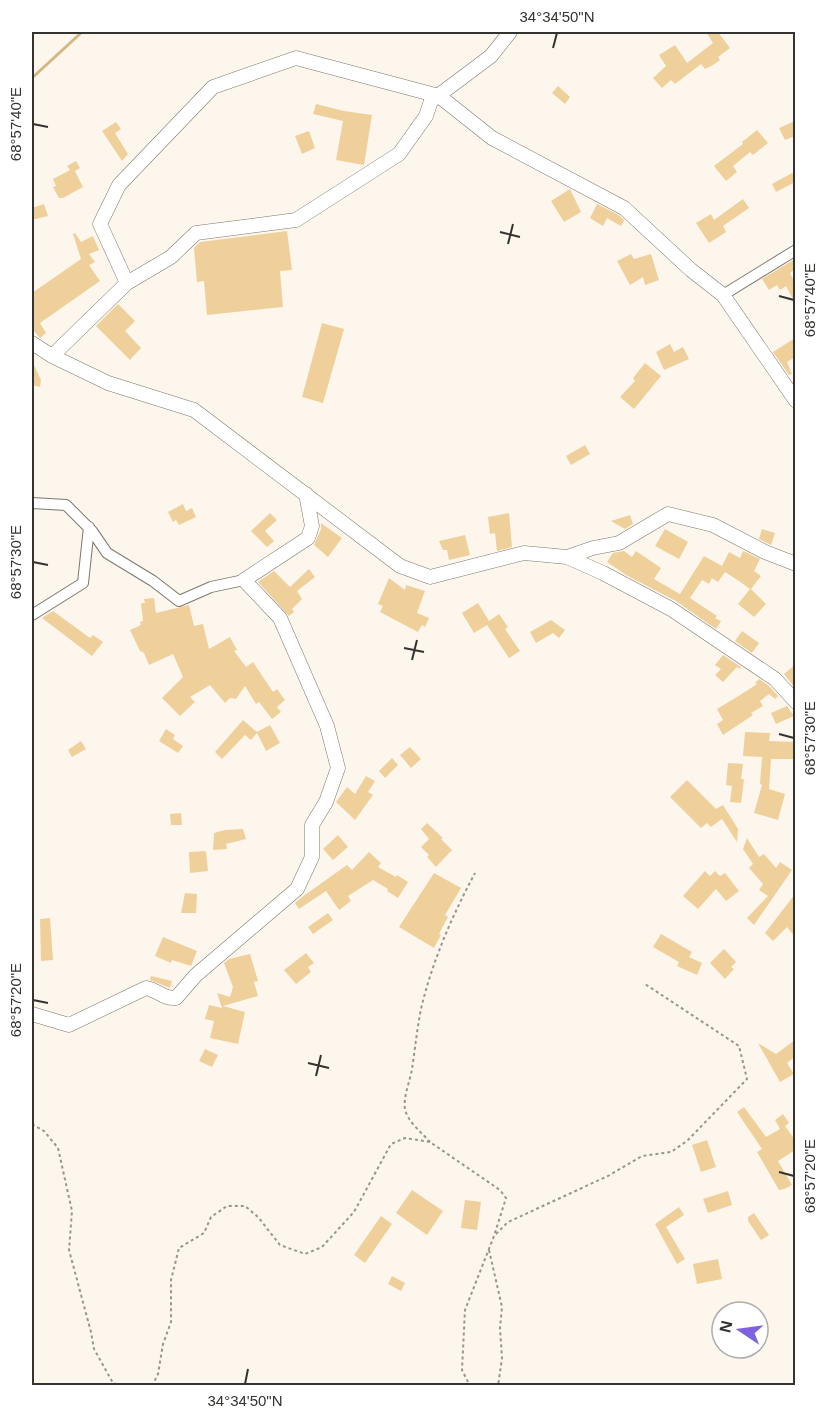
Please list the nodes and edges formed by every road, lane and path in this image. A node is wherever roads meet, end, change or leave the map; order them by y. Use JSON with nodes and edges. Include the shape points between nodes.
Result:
{"nodes":[{"id":1,"x":510,"y":32,"type":"edge"},
{"id":2,"x":439,"y":96,"type":"junction"},
{"id":3,"x":795,"y":250,"type":"edge"},
{"id":4,"x":127,"y":284,"type":"junction"},
{"id":5,"x":723,"y":295,"type":"junction"},
{"id":6,"x":32,"y":343,"type":"edge"},
{"id":7,"x":52,"y":356,"type":"junction"},
{"id":8,"x":795,"y":401,"type":"edge"},
{"id":9,"x":306,"y":494,"type":"junction"},
{"id":10,"x":32,"y":503,"type":"edge"},
{"id":11,"x":89,"y":527,"type":"junction"},
{"id":12,"x":567,"y":557,"type":"junction"},
{"id":13,"x":795,"y":564,"type":"edge"},
{"id":14,"x":244,"y":580,"type":"junction"},
{"id":15,"x":32,"y":615,"type":"edge"},
{"id":16,"x":795,"y":702,"type":"edge"},
{"id":17,"x":475,"y":873,"type":"dead end"},
{"id":18,"x":645,"y":984,"type":"dead end"},
{"id":19,"x":32,"y":1014,"type":"edge"},
{"id":20,"x":32,"y":1124,"type":"edge"},
{"id":21,"x":430,"y":1142,"type":"junction"},
{"id":22,"x":494,"y":1236,"type":"junction"},
{"id":23,"x":489,"y":1250,"type":"junction"},
{"id":24,"x":111,"y":1384,"type":"edge"},
{"id":25,"x":122,"y":1386,"type":"edge"},
{"id":26,"x":152,"y":1386,"type":"edge"},
{"id":27,"x":470,"y":1386,"type":"edge"},
{"id":28,"x":498,"y":1386,"type":"edge"}],
"edges":[{"from":1,"to":2,"type":"street","via":[[491,56]]},
{"from":2,"to":4,"type":"street","via":[[431,101],[426,116],[399,154],[296,220],[196,233],[171,257]]},
{"from":2,"to":4,"type":"street","via":[[296,58],[213,87],[119,185],[100,224]]},
{"from":2,"to":5,"type":"street","via":[[492,138],[624,208]]},
{"from":3,"to":5,"type":"street"},
{"from":4,"to":7,"type":"street"},
{"from":5,"to":8,"type":"street"},
{"from":6,"to":7,"type":"street"},
{"from":7,"to":9,"type":"street","via":[[108,383],[194,410]]},
{"from":9,"to":12,"type":"street","via":[[400,566],[430,577],[524,553]]},
{"from":9,"to":14,"type":"street","via":[[312,526],[309,538]]},
{"from":10,"to":11,"type":"street","via":[[66,505]]},
{"from":11,"to":14,"type":"street","via":[[106,553],[179,601],[211,587]]},
{"from":11,"to":15,"type":"street","via":[[84,583]]},
{"from":12,"to":13,"type":"street","via":[[619,543],[668,514],[713,525]]},
{"from":12,"to":16,"type":"street","via":[[671,609],[775,679]]},
{"from":14,"to":19,"type":"street","via":[[280,618],[327,726],[338,768],[326,802],[312,825],[312,857],[297,889],[196,975],[176,998],[163,997],[146,988],[69,1025]]},
{"from":17,"to":21,"type":"path","via":[[437,956],[415,1038],[404,1107]]},
{"from":18,"to":22,"type":"path","via":[[739,1046],[747,1079],[687,1141],[671,1152],[642,1156],[508,1222]]},
{"from":20,"to":24,"type":"path","via":[[58,1148],[72,1210],[69,1250],[94,1349]]},
{"from":21,"to":22,"type":"path","via":[[506,1198]]},
{"from":21,"to":26,"type":"path","via":[[405,1138],[391,1144],[354,1212],[322,1246],[305,1254],[280,1245],[245,1206],[227,1206],[211,1217],[204,1233],[179,1248],[171,1281],[171,1322]]},
{"from":22,"to":23,"type":"path"},
{"from":23,"to":27,"type":"path","via":[[465,1310],[462,1370]]},
{"from":23,"to":28,"type":"path","via":[[502,1307]]},
{"from":24,"to":25,"type":"path"}]}
